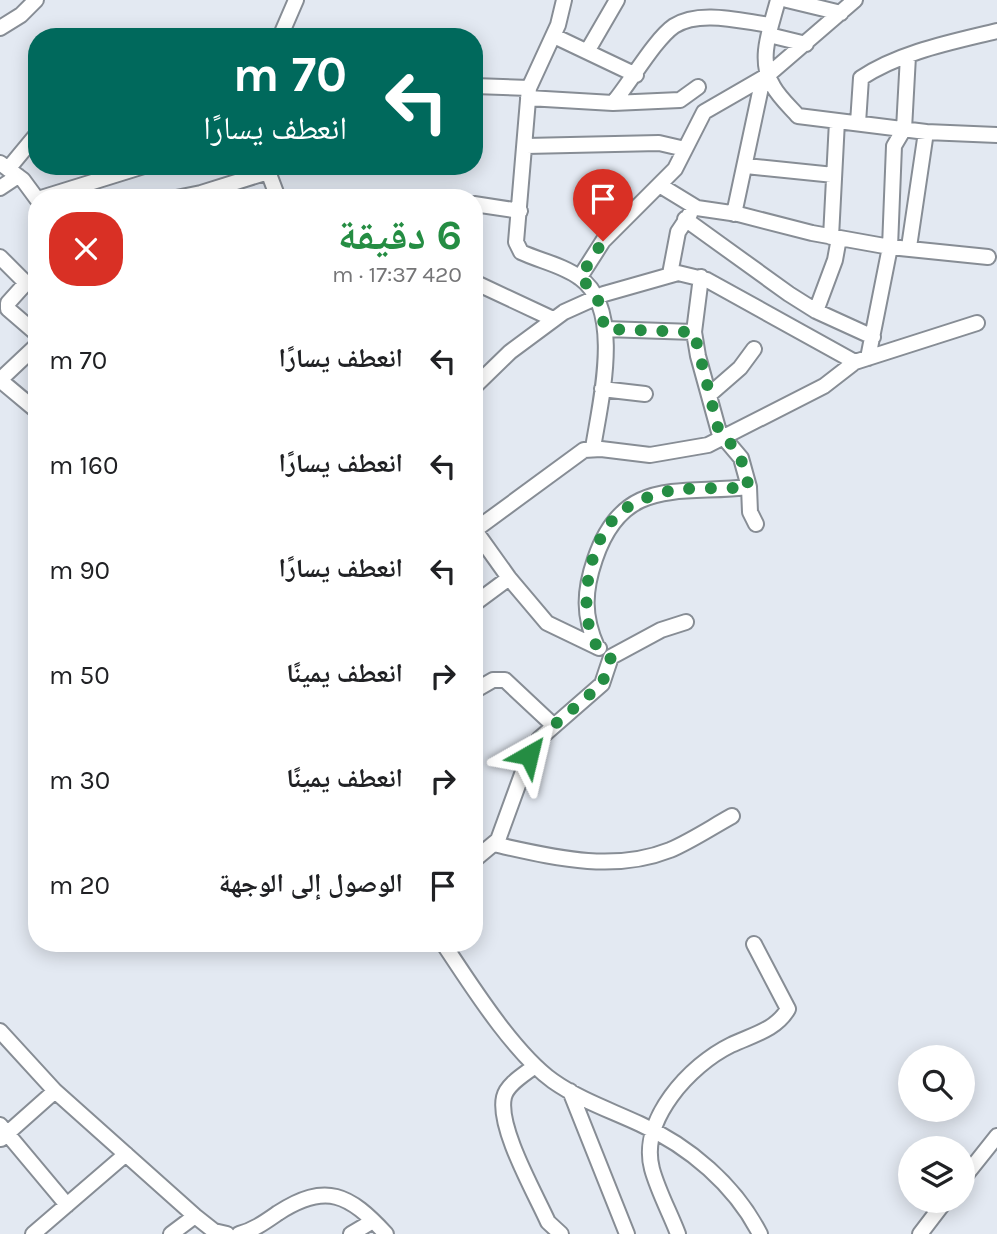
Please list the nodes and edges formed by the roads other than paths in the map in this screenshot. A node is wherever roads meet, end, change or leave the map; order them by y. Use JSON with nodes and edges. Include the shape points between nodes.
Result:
{"nodes":[{"id":1,"x":36,"y":0,"type":"edge"},
{"id":2,"x":296,"y":0,"type":"edge"},
{"id":3,"x":564,"y":0,"type":"edge"},
{"id":4,"x":617,"y":0,"type":"edge"},
{"id":5,"x":779,"y":0,"type":"edge"},
{"id":6,"x":787,"y":0,"type":"edge"},
{"id":7,"x":855,"y":0,"type":"edge"},
{"id":8,"x":841,"y":13,"type":"junction"},
{"id":9,"x":0,"y":28,"type":"edge"},
{"id":10,"x":285,"y":28,"type":"edge"},
{"id":11,"x":770,"y":30,"type":"junction"},
{"id":12,"x":997,"y":31,"type":"edge"},
{"id":13,"x":554,"y":36,"type":"junction"},
{"id":14,"x":806,"y":44,"type":"junction"},
{"id":15,"x":588,"y":50,"type":"junction"},
{"id":16,"x":908,"y":56,"type":"junction"},
{"id":17,"x":636,"y":75,"type":"junction"},
{"id":18,"x":765,"y":76,"type":"junction"},
{"id":19,"x":483,"y":87,"type":"edge"},
{"id":20,"x":698,"y":87,"type":"dead end"},
{"id":21,"x":529,"y":93,"type":"junction"},
{"id":22,"x":613,"y":103,"type":"junction"},
{"id":23,"x":837,"y":121,"type":"junction"},
{"id":24,"x":858,"y":123,"type":"junction"},
{"id":25,"x":904,"y":129,"type":"junction"},
{"id":26,"x":926,"y":132,"type":"junction"},
{"id":27,"x":997,"y":135,"type":"edge"},
{"id":28,"x":28,"y":145,"type":"edge"},
{"id":29,"x":526,"y":146,"type":"junction"},
{"id":30,"x":685,"y":149,"type":"junction"},
{"id":31,"x":746,"y":166,"type":"junction"},
{"id":32,"x":8,"y":169,"type":"edge"},
{"id":33,"x":114,"y":175,"type":"edge"},
{"id":34,"x":250,"y":175,"type":"edge"},
{"id":35,"x":834,"y":175,"type":"junction"},
{"id":36,"x":661,"y":186,"type":"junction"},
{"id":37,"x":0,"y":188,"type":"edge"},
{"id":38,"x":29,"y":189,"type":"edge"},
{"id":39,"x":69,"y":189,"type":"edge"},
{"id":40,"x":211,"y":189,"type":"edge"},
{"id":41,"x":483,"y":205,"type":"edge"},
{"id":42,"x":697,"y":208,"type":"junction"},
{"id":43,"x":520,"y":211,"type":"junction"},
{"id":44,"x":734,"y":214,"type":"junction"},
{"id":45,"x":685,"y":219,"type":"junction"},
{"id":46,"x":835,"y":238,"type":"junction"},
{"id":47,"x":890,"y":247,"type":"junction"},
{"id":48,"x":909,"y":247,"type":"junction"},
{"id":49,"x":0,"y":257,"type":"edge"},
{"id":50,"x":988,"y":257,"type":"dead end"},
{"id":51,"x":670,"y":274,"type":"junction"},
{"id":52,"x":580,"y":277,"type":"junction"},
{"id":53,"x":701,"y":277,"type":"junction"},
{"id":54,"x":483,"y":286,"type":"edge"},
{"id":55,"x":597,"y":296,"type":"junction"},
{"id":56,"x":816,"y":311,"type":"junction"},
{"id":57,"x":553,"y":320,"type":"junction"},
{"id":58,"x":977,"y":323,"type":"dead end"},
{"id":59,"x":28,"y":326,"type":"edge"},
{"id":60,"x":605,"y":329,"type":"junction"},
{"id":61,"x":694,"y":332,"type":"junction"},
{"id":62,"x":873,"y":337,"type":"junction"},
{"id":63,"x":754,"y":349,"type":"dead end"},
{"id":64,"x":28,"y":354,"type":"edge"},
{"id":65,"x":861,"y":360,"type":"junction"},
{"id":66,"x":483,"y":378,"type":"edge"},
{"id":67,"x":0,"y":380,"type":"edge"},
{"id":68,"x":602,"y":389,"type":"junction"},
{"id":69,"x":645,"y":394,"type":"dead end"},
{"id":70,"x":709,"y":395,"type":"junction"},
{"id":71,"x":28,"y":403,"type":"edge"},
{"id":72,"x":722,"y":437,"type":"junction"},
{"id":73,"x":593,"y":448,"type":"junction"},
{"id":74,"x":749,"y":487,"type":"junction"},
{"id":75,"x":483,"y":523,"type":"edge"},
{"id":76,"x":755,"y":524,"type":"dead end"},
{"id":77,"x":483,"y":555,"type":"edge"},
{"id":78,"x":509,"y":578,"type":"junction"},
{"id":79,"x":483,"y":597,"type":"edge"},
{"id":80,"x":687,"y":622,"type":"dead end"},
{"id":81,"x":597,"y":647,"type":"junction"},
{"id":82,"x":611,"y":657,"type":"junction"},
{"id":83,"x":483,"y":686,"type":"edge"},
{"id":84,"x":553,"y":725,"type":"junction"},
{"id":85,"x":732,"y":816,"type":"dead end"},
{"id":86,"x":494,"y":844,"type":"junction"},
{"id":87,"x":483,"y":853,"type":"edge"},
{"id":88,"x":754,"y":944,"type":"dead end"},
{"id":89,"x":449,"y":952,"type":"edge"},
{"id":90,"x":0,"y":1031,"type":"edge"},
{"id":91,"x":535,"y":1066,"type":"junction"},
{"id":92,"x":55,"y":1091,"type":"junction"},
{"id":93,"x":570,"y":1091,"type":"junction"},
{"id":94,"x":654,"y":1131,"type":"junction"},
{"id":95,"x":2,"y":1133,"type":"edge"},
{"id":96,"x":997,"y":1136,"type":"edge"},
{"id":97,"x":126,"y":1154,"type":"junction"},
{"id":98,"x":975,"y":1164,"type":"edge"},
{"id":99,"x":67,"y":1205,"type":"junction"},
{"id":100,"x":936,"y":1213,"type":"edge"},
{"id":101,"x":195,"y":1216,"type":"junction"},
{"id":102,"x":373,"y":1221,"type":"junction"},
{"id":103,"x":33,"y":1234,"type":"edge"},
{"id":104,"x":171,"y":1234,"type":"edge"},
{"id":105,"x":227,"y":1234,"type":"edge"},
{"id":106,"x":239,"y":1234,"type":"edge"},
{"id":107,"x":351,"y":1234,"type":"edge"},
{"id":108,"x":386,"y":1234,"type":"edge"},
{"id":109,"x":561,"y":1234,"type":"edge"},
{"id":110,"x":627,"y":1234,"type":"edge"},
{"id":111,"x":678,"y":1234,"type":"edge"},
{"id":112,"x":760,"y":1234,"type":"edge"},
{"id":113,"x":920,"y":1234,"type":"edge"}],
"edges":[{"from":1,"to":9,"type":"street"},
{"from":2,"to":10,"type":"street"},
{"from":3,"to":13,"type":"street"},
{"from":4,"to":15,"type":"street"},
{"from":5,"to":11,"type":"street"},
{"from":6,"to":8,"type":"street"},
{"from":7,"to":8,"type":"street"},
{"from":8,"to":14,"type":"street"},
{"from":11,"to":14,"type":"street"},
{"from":11,"to":17,"type":"street","via":[[699,19],[675,25]]},
{"from":11,"to":18,"type":"street"},
{"from":12,"to":16,"type":"street"},
{"from":13,"to":15,"type":"street"},
{"from":13,"to":21,"type":"street"},
{"from":14,"to":18,"type":"street"},
{"from":15,"to":17,"type":"street"},
{"from":16,"to":24,"type":"street","via":[[861,78]]},
{"from":16,"to":25,"type":"street"},
{"from":17,"to":22,"type":"street"},
{"from":18,"to":23,"type":"street","via":[[798,116]]},
{"from":18,"to":30,"type":"street","via":[[704,112]]},
{"from":18,"to":31,"type":"street"},
{"from":19,"to":21,"type":"street"},
{"from":20,"to":22,"type":"street","via":[[680,100]]},
{"from":21,"to":22,"type":"street"},
{"from":21,"to":29,"type":"street"},
{"from":23,"to":24,"type":"street"},
{"from":23,"to":35,"type":"street"},
{"from":24,"to":25,"type":"street"},
{"from":25,"to":26,"type":"street"},
{"from":25,"to":47,"type":"street","via":[[894,146]]},
{"from":26,"to":27,"type":"street"},
{"from":26,"to":48,"type":"street"},
{"from":28,"to":32,"type":"street"},
{"from":29,"to":30,"type":"street","via":[[659,143]]},
{"from":29,"to":43,"type":"street"},
{"from":30,"to":36,"type":"street"},
{"from":31,"to":35,"type":"street"},
{"from":31,"to":44,"type":"street"},
{"from":32,"to":37,"type":"street"},
{"from":32,"to":38,"type":"street"},
{"from":33,"to":39,"type":"street"},
{"from":34,"to":40,"type":"street"},
{"from":35,"to":46,"type":"street"},
{"from":36,"to":42,"type":"street"},
{"from":36,"to":52,"type":"street","via":[[603,241]]},
{"from":41,"to":43,"type":"street"},
{"from":42,"to":44,"type":"street"},
{"from":42,"to":45,"type":"street"},
{"from":43,"to":52,"type":"street","via":[[516,242],[521,252]]},
{"from":44,"to":46,"type":"street"},
{"from":45,"to":51,"type":"street"},
{"from":45,"to":56,"type":"street"},
{"from":46,"to":47,"type":"street"},
{"from":46,"to":56,"type":"street","via":[[835,260]]},
{"from":47,"to":48,"type":"street"},
{"from":47,"to":62,"type":"street"},
{"from":48,"to":50,"type":"street"},
{"from":49,"to":59,"type":"street","via":[[26,283],[8,309]]},
{"from":51,"to":53,"type":"street"},
{"from":51,"to":55,"type":"street"},
{"from":52,"to":55,"type":"street"},
{"from":53,"to":61,"type":"street"},
{"from":53,"to":65,"type":"street"},
{"from":54,"to":57,"type":"street"},
{"from":55,"to":57,"type":"street"},
{"from":55,"to":60,"type":"street"},
{"from":56,"to":62,"type":"street"},
{"from":57,"to":66,"type":"street"},
{"from":58,"to":65,"type":"street"},
{"from":60,"to":61,"type":"street"},
{"from":60,"to":68,"type":"street"},
{"from":61,"to":70,"type":"street"},
{"from":62,"to":65,"type":"street"},
{"from":63,"to":70,"type":"street"},
{"from":64,"to":67,"type":"street"},
{"from":65,"to":72,"type":"street","via":[[824,386]]},
{"from":67,"to":71,"type":"street"},
{"from":68,"to":69,"type":"street"},
{"from":68,"to":73,"type":"street"},
{"from":70,"to":72,"type":"street"},
{"from":72,"to":73,"type":"street","via":[[708,445],[650,454]]},
{"from":72,"to":74,"type":"street","via":[[739,452]]},
{"from":73,"to":75,"type":"street","via":[[575,454]]},
{"from":74,"to":76,"type":"street"},
{"from":74,"to":81,"type":"street","via":[[658,493],[611,521],[586,593],[587,619]]},
{"from":77,"to":78,"type":"street"},
{"from":78,"to":79,"type":"street"},
{"from":78,"to":81,"type":"street","via":[[547,623]]},
{"from":80,"to":82,"type":"street","via":[[661,630]]},
{"from":81,"to":82,"type":"street"},
{"from":82,"to":84,"type":"street","via":[[602,684]]},
{"from":83,"to":84,"type":"street","via":[[505,680]]},
{"from":84,"to":86,"type":"street","via":[[529,755]]},
{"from":85,"to":86,"type":"street","via":[[669,850],[620,861],[574,862]]},
{"from":86,"to":87,"type":"street"},
{"from":88,"to":94,"type":"street","via":[[789,1009],[781,1023],[727,1047],[693,1071],[666,1104]]},
{"from":89,"to":91,"type":"street"},
{"from":90,"to":92,"type":"street"},
{"from":91,"to":93,"type":"street"},
{"from":91,"to":109,"type":"street","via":[[504,1096],[505,1116],[548,1222]]},
{"from":92,"to":95,"type":"street"},
{"from":92,"to":97,"type":"street"},
{"from":93,"to":94,"type":"street"},
{"from":93,"to":110,"type":"street"},
{"from":94,"to":111,"type":"street","via":[[652,1167]]},
{"from":94,"to":112,"type":"street","via":[[715,1173]]},
{"from":95,"to":99,"type":"street"},
{"from":96,"to":98,"type":"street"},
{"from":97,"to":99,"type":"street"},
{"from":97,"to":101,"type":"street"},
{"from":99,"to":103,"type":"street"},
{"from":100,"to":113,"type":"street"},
{"from":101,"to":104,"type":"street"},
{"from":101,"to":105,"type":"street","via":[[214,1231]]},
{"from":102,"to":106,"type":"street","via":[[364,1211],[327,1193],[310,1195]]},
{"from":102,"to":107,"type":"street"},
{"from":102,"to":108,"type":"street"}]}
